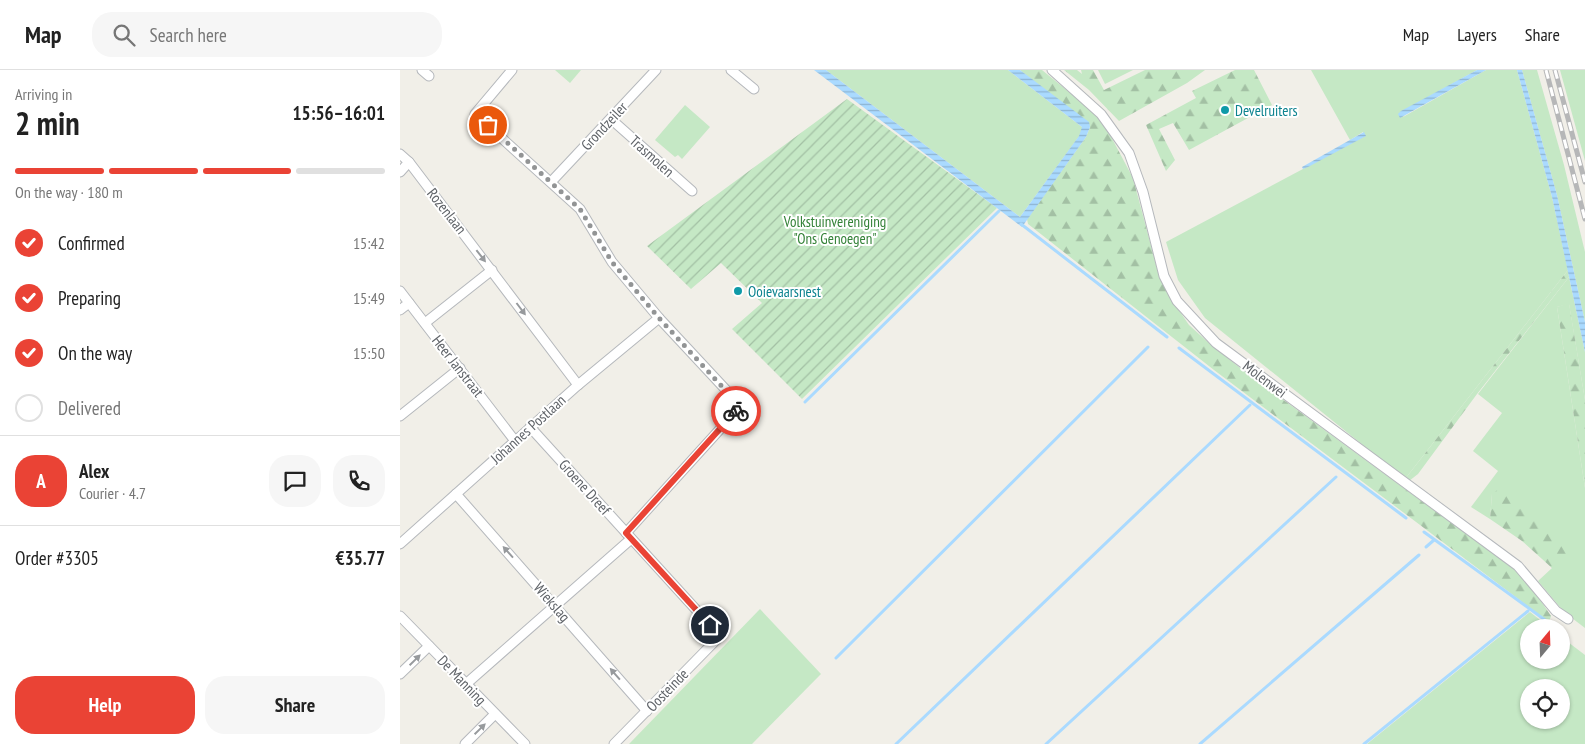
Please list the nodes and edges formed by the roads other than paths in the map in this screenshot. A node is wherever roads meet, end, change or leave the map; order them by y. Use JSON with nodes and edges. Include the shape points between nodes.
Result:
{"nodes":[{"id":1,"x":512,"y":70,"type":"edge"},
{"id":2,"x":656,"y":70,"type":"edge"},
{"id":3,"x":731,"y":70,"type":"edge"},
{"id":4,"x":1052,"y":70,"type":"edge"},
{"id":5,"x":754,"y":89,"type":"dead end"},
{"id":6,"x":612,"y":120,"type":"junction"},
{"id":7,"x":400,"y":154,"type":"edge"},
{"id":8,"x":409,"y":162,"type":"junction"},
{"id":9,"x":400,"y":172,"type":"edge"},
{"id":10,"x":551,"y":182,"type":"junction"},
{"id":11,"x":692,"y":191,"type":"dead end"},
{"id":12,"x":492,"y":270,"type":"junction"},
{"id":13,"x":400,"y":291,"type":"edge"},
{"id":14,"x":409,"y":303,"type":"junction"},
{"id":15,"x":400,"y":310,"type":"edge"},
{"id":16,"x":659,"y":318,"type":"junction"},
{"id":17,"x":424,"y":323,"type":"junction"},
{"id":18,"x":460,"y":368,"type":"junction"},
{"id":19,"x":578,"y":385,"type":"junction"},
{"id":20,"x":400,"y":416,"type":"edge"},
{"id":21,"x":530,"y":427,"type":"junction"},
{"id":22,"x":515,"y":440,"type":"junction"},
{"id":23,"x":456,"y":494,"type":"junction"},
{"id":24,"x":628,"y":536,"type":"junction"},
{"id":25,"x":400,"y":544,"type":"edge"},
{"id":26,"x":554,"y":604,"type":"junction"},
{"id":27,"x":400,"y":616,"type":"edge"},
{"id":28,"x":1568,"y":619,"type":"dead end"},
{"id":29,"x":720,"y":636,"type":"joint"},
{"id":30,"x":429,"y":646,"type":"junction"},
{"id":31,"x":400,"y":674,"type":"edge"},
{"id":32,"x":466,"y":684,"type":"junction"},
{"id":33,"x":647,"y":711,"type":"junction"},
{"id":34,"x":495,"y":714,"type":"junction"},
{"id":35,"x":465,"y":744,"type":"edge"},
{"id":36,"x":525,"y":744,"type":"edge"},
{"id":37,"x":614,"y":744,"type":"edge"}],
"edges":[{"from":1,"to":10,"type":"street","via":[[475,114]]},
{"from":2,"to":6,"type":"street","name":"Grondzeiler"},
{"from":3,"to":5,"type":"street"},
{"from":4,"to":28,"type":"street","name":"Molenwei","via":[[1101,114],[1128,153],[1143,192],[1164,276],[1192,320],[1224,348],[1518,566],[1556,611]]},
{"from":6,"to":10,"type":"street","name":"Grondzeiler"},
{"from":6,"to":11,"type":"street","name":"Trasmolen"},
{"from":7,"to":8,"type":"street","name":"Rozenlaan"},
{"from":8,"to":9,"type":"street"},
{"from":8,"to":12,"type":"street","name":"Rozenlaan","one_way":true},
{"from":10,"to":16,"type":"street","via":[[580,209],[612,262]]},
{"from":12,"to":17,"type":"street"},
{"from":12,"to":19,"type":"street","name":"Rozenlaan","one_way":true},
{"from":13,"to":14,"type":"street","name":"Heer Janstraat"},
{"from":14,"to":15,"type":"street"},
{"from":14,"to":17,"type":"street","name":"Heer Janstraat"},
{"from":16,"to":19,"type":"street","name":"Johannes Postlaan"},
{"from":16,"to":24,"type":"street","via":[[740,406]]},
{"from":17,"to":18,"type":"street","name":"Heer Janstraat"},
{"from":18,"to":20,"type":"street"},
{"from":18,"to":22,"type":"street","name":"Heer Janstraat"},
{"from":19,"to":21,"type":"street","name":"Johannes Postlaan"},
{"from":21,"to":22,"type":"street","name":"Johannes Postlaan"},
{"from":21,"to":24,"type":"street","name":"Groene Dreef"},
{"from":22,"to":23,"type":"street","name":"Johannes Postlaan"},
{"from":23,"to":25,"type":"street","name":"Johannes Postlaan"},
{"from":26,"to":23,"type":"street","name":"Wiekslag","one_way":true},
{"from":24,"to":26,"type":"street"},
{"from":24,"to":29,"type":"street","name":"Groene Dreef"},
{"from":26,"to":32,"type":"street"},
{"from":33,"to":26,"type":"street","name":"Wiekslag","one_way":true},
{"from":27,"to":30,"type":"street","name":"De Manning"},
{"from":29,"to":33,"type":"street","name":"Oosteinde"},
{"from":31,"to":30,"type":"street","one_way":true},
{"from":30,"to":32,"type":"street","name":"De Manning"},
{"from":32,"to":34,"type":"street","name":"De Manning"},
{"from":33,"to":37,"type":"street","name":"Oosteinde"},
{"from":35,"to":34,"type":"street","one_way":true},
{"from":34,"to":36,"type":"street","name":"De Manning"}]}
